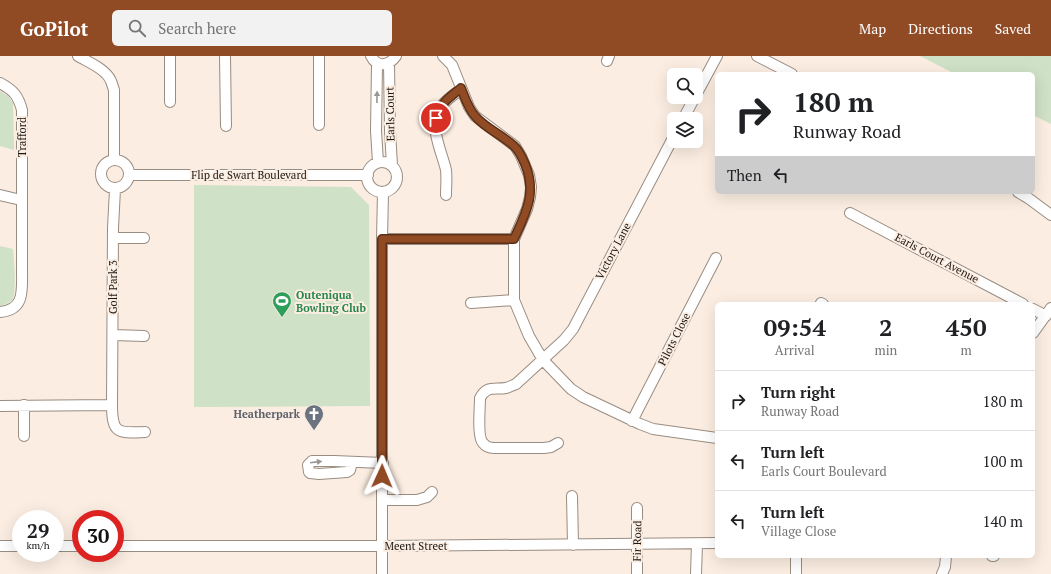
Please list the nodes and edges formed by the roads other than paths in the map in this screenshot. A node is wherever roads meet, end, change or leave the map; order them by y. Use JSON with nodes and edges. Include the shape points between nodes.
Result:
{"nodes":[{"id":1,"x":78,"y":56,"type":"edge"},
{"id":2,"x":170,"y":56,"type":"edge"},
{"id":3,"x":225,"y":56,"type":"edge"},
{"id":4,"x":319,"y":56,"type":"edge"},
{"id":5,"x":443,"y":56,"type":"edge"},
{"id":6,"x":717,"y":56,"type":"edge"},
{"id":7,"x":757,"y":56,"type":"edge"},
{"id":8,"x":393,"y":59,"type":"edge"},
{"id":9,"x":374,"y":60,"type":"edge"},
{"id":10,"x":788,"y":72,"type":"edge"},
{"id":11,"x":703,"y":81,"type":"edge"},
{"id":12,"x":0,"y":83,"type":"edge"},
{"id":13,"x":461,"y":88,"type":"junction"},
{"id":14,"x":170,"y":102,"type":"dead end"},
{"id":15,"x":319,"y":125,"type":"dead end"},
{"id":16,"x":226,"y":126,"type":"dead end"},
{"id":17,"x":668,"y":148,"type":"edge"},
{"id":18,"x":114,"y":160,"type":"junction"},
{"id":19,"x":378,"y":162,"type":"junction"},
{"id":20,"x":392,"y":165,"type":"junction"},
{"id":21,"x":130,"y":175,"type":"junction"},
{"id":22,"x":368,"y":175,"type":"junction"},
{"id":23,"x":114,"y":189,"type":"junction"},
{"id":24,"x":384,"y":192,"type":"junction"},
{"id":25,"x":1021,"y":194,"type":"edge"},
{"id":26,"x":0,"y":195,"type":"edge"},
{"id":27,"x":446,"y":195,"type":"dead end"},
{"id":28,"x":21,"y":200,"type":"junction"},
{"id":29,"x":850,"y":213,"type":"dead end"},
{"id":30,"x":1051,"y":215,"type":"edge"},
{"id":31,"x":113,"y":238,"type":"junction"},
{"id":32,"x":144,"y":238,"type":"dead end"},
{"id":33,"x":382,"y":239,"type":"junction"},
{"id":34,"x":514,"y":239,"type":"junction"},
{"id":35,"x":716,"y":258,"type":"dead end"},
{"id":36,"x":514,"y":300,"type":"junction"},
{"id":37,"x":1019,"y":302,"type":"edge"},
{"id":38,"x":471,"y":303,"type":"dead end"},
{"id":39,"x":1035,"y":309,"type":"edge"},
{"id":40,"x":0,"y":312,"type":"edge"},
{"id":41,"x":1048,"y":312,"type":"edge"},
{"id":42,"x":1035,"y":330,"type":"edge"},
{"id":43,"x":113,"y":336,"type":"junction"},
{"id":44,"x":144,"y":336,"type":"dead end"},
{"id":45,"x":544,"y":360,"type":"junction"},
{"id":46,"x":112,"y":405,"type":"junction"},
{"id":47,"x":0,"y":406,"type":"edge"},
{"id":48,"x":24,"y":406,"type":"junction"},
{"id":49,"x":632,"y":421,"type":"junction"},
{"id":50,"x":146,"y":432,"type":"dead end"},
{"id":51,"x":24,"y":436,"type":"dead end"},
{"id":52,"x":715,"y":438,"type":"edge"},
{"id":53,"x":558,"y":443,"type":"dead end"},
{"id":54,"x":352,"y":462,"type":"dead end"},
{"id":55,"x":383,"y":463,"type":"junction"},
{"id":56,"x":432,"y":492,"type":"dead end"},
{"id":57,"x":572,"y":496,"type":"dead end"},
{"id":58,"x":382,"y":500,"type":"junction"},
{"id":59,"x":637,"y":508,"type":"dead end"},
{"id":60,"x":637,"y":544,"type":"junction"},
{"id":61,"x":697,"y":544,"type":"junction"},
{"id":62,"x":715,"y":544,"type":"edge"},
{"id":63,"x":572,"y":545,"type":"junction"},
{"id":64,"x":0,"y":546,"type":"edge"},
{"id":65,"x":12,"y":546,"type":"edge"},
{"id":66,"x":124,"y":546,"type":"edge"},
{"id":67,"x":382,"y":546,"type":"junction"},
{"id":68,"x":796,"y":558,"type":"edge"},
{"id":69,"x":946,"y":558,"type":"edge"},
{"id":70,"x":382,"y":574,"type":"edge"},
{"id":71,"x":637,"y":574,"type":"edge"},
{"id":72,"x":696,"y":574,"type":"edge"},
{"id":73,"x":796,"y":574,"type":"edge"},
{"id":74,"x":942,"y":574,"type":"edge"}],
"edges":[{"from":1,"to":18,"type":"street","via":[[102,70],[111,81],[114,90]]},
{"from":2,"to":14,"type":"street"},
{"from":3,"to":16,"type":"street"},
{"from":4,"to":15,"type":"street"},
{"from":5,"to":13,"type":"street","via":[[452,64]]},
{"from":6,"to":11,"type":"street"},
{"from":7,"to":10,"type":"street"},
{"from":8,"to":9,"type":"street","via":[[384,64]]},
{"from":8,"to":20,"type":"street","name":"Earls Court","via":[[390,131]]},
{"from":19,"to":9,"type":"street","name":"Earls Court","one_way":true},
{"from":12,"to":28,"type":"street","name":"Trafford","via":[[10,88],[17,96],[22,110]]},
{"from":13,"to":27,"type":"street","via":[[443,103],[436,118],[437,138],[446,172]]},
{"from":13,"to":34,"type":"street","via":[[468,107],[475,116],[515,146],[529,175],[530,197],[527,210]]},
{"from":17,"to":45,"type":"street","name":"Victory Lane","via":[[573,329]]},
{"from":18,"to":21,"type":"street","via":[[126,165]]},
{"from":18,"to":23,"type":"street","via":[[103,166],[101,176],[104,184]]},
{"from":19,"to":20,"type":"street"},
{"from":19,"to":22,"type":"street","via":[[371,167]]},
{"from":20,"to":24,"type":"street","via":[[397,178],[395,184]]},
{"from":21,"to":22,"type":"street","name":"Flip de Swart Boulevard"},
{"from":21,"to":23,"type":"street","via":[[128,182]]},
{"from":22,"to":24,"type":"street","via":[[370,185]]},
{"from":23,"to":31,"type":"street","name":"Golf Park 3"},
{"from":24,"to":33,"type":"street"},
{"from":25,"to":30,"type":"street"},
{"from":26,"to":28,"type":"street"},
{"from":28,"to":40,"type":"street","name":"Trafford","via":[[22,292],[15,307]]},
{"from":29,"to":37,"type":"street","name":"Earls Court Avenue"},
{"from":31,"to":32,"type":"street"},
{"from":31,"to":43,"type":"street","name":"Golf Park 3"},
{"from":33,"to":34,"type":"street"},
{"from":33,"to":55,"type":"street"},
{"from":34,"to":36,"type":"street"},
{"from":35,"to":49,"type":"street","name":"Pilots Close"},
{"from":36,"to":38,"type":"street"},
{"from":36,"to":45,"type":"street","via":[[529,336]]},
{"from":39,"to":41,"type":"street"},
{"from":41,"to":42,"type":"street"},
{"from":43,"to":44,"type":"street"},
{"from":43,"to":46,"type":"street","name":"Golf Park 3"},
{"from":45,"to":49,"type":"street","via":[[571,389]]},
{"from":45,"to":53,"type":"street","name":"Victory Lane","via":[[516,384],[507,388],[492,388],[482,394],[480,437],[482,443],[494,448],[544,448]]},
{"from":46,"to":48,"type":"street"},
{"from":46,"to":50,"type":"street","name":"Golf Park 3","via":[[112,419],[116,429],[124,433]]},
{"from":47,"to":48,"type":"street"},
{"from":48,"to":51,"type":"street"},
{"from":49,"to":52,"type":"street","via":[[653,429]]},
{"from":54,"to":55,"type":"street"},
{"from":55,"to":58,"type":"street"},
{"from":56,"to":58,"type":"street","via":[[428,497],[417,500]]},
{"from":57,"to":63,"type":"street"},
{"from":58,"to":67,"type":"street"},
{"from":59,"to":60,"type":"street","name":"Fir Road"},
{"from":60,"to":61,"type":"street","name":"Meent Street"},
{"from":60,"to":63,"type":"street","name":"Meent Street"},
{"from":60,"to":71,"type":"street","name":"Fir Road"},
{"from":61,"to":62,"type":"street","name":"Meent Street"},
{"from":61,"to":72,"type":"street"},
{"from":63,"to":67,"type":"street","name":"Meent Street"},
{"from":64,"to":65,"type":"street"},
{"from":66,"to":67,"type":"street","name":"Meent Street"},
{"from":67,"to":70,"type":"street"},
{"from":68,"to":73,"type":"street"},
{"from":69,"to":74,"type":"street","via":[[946,567]]}]}
